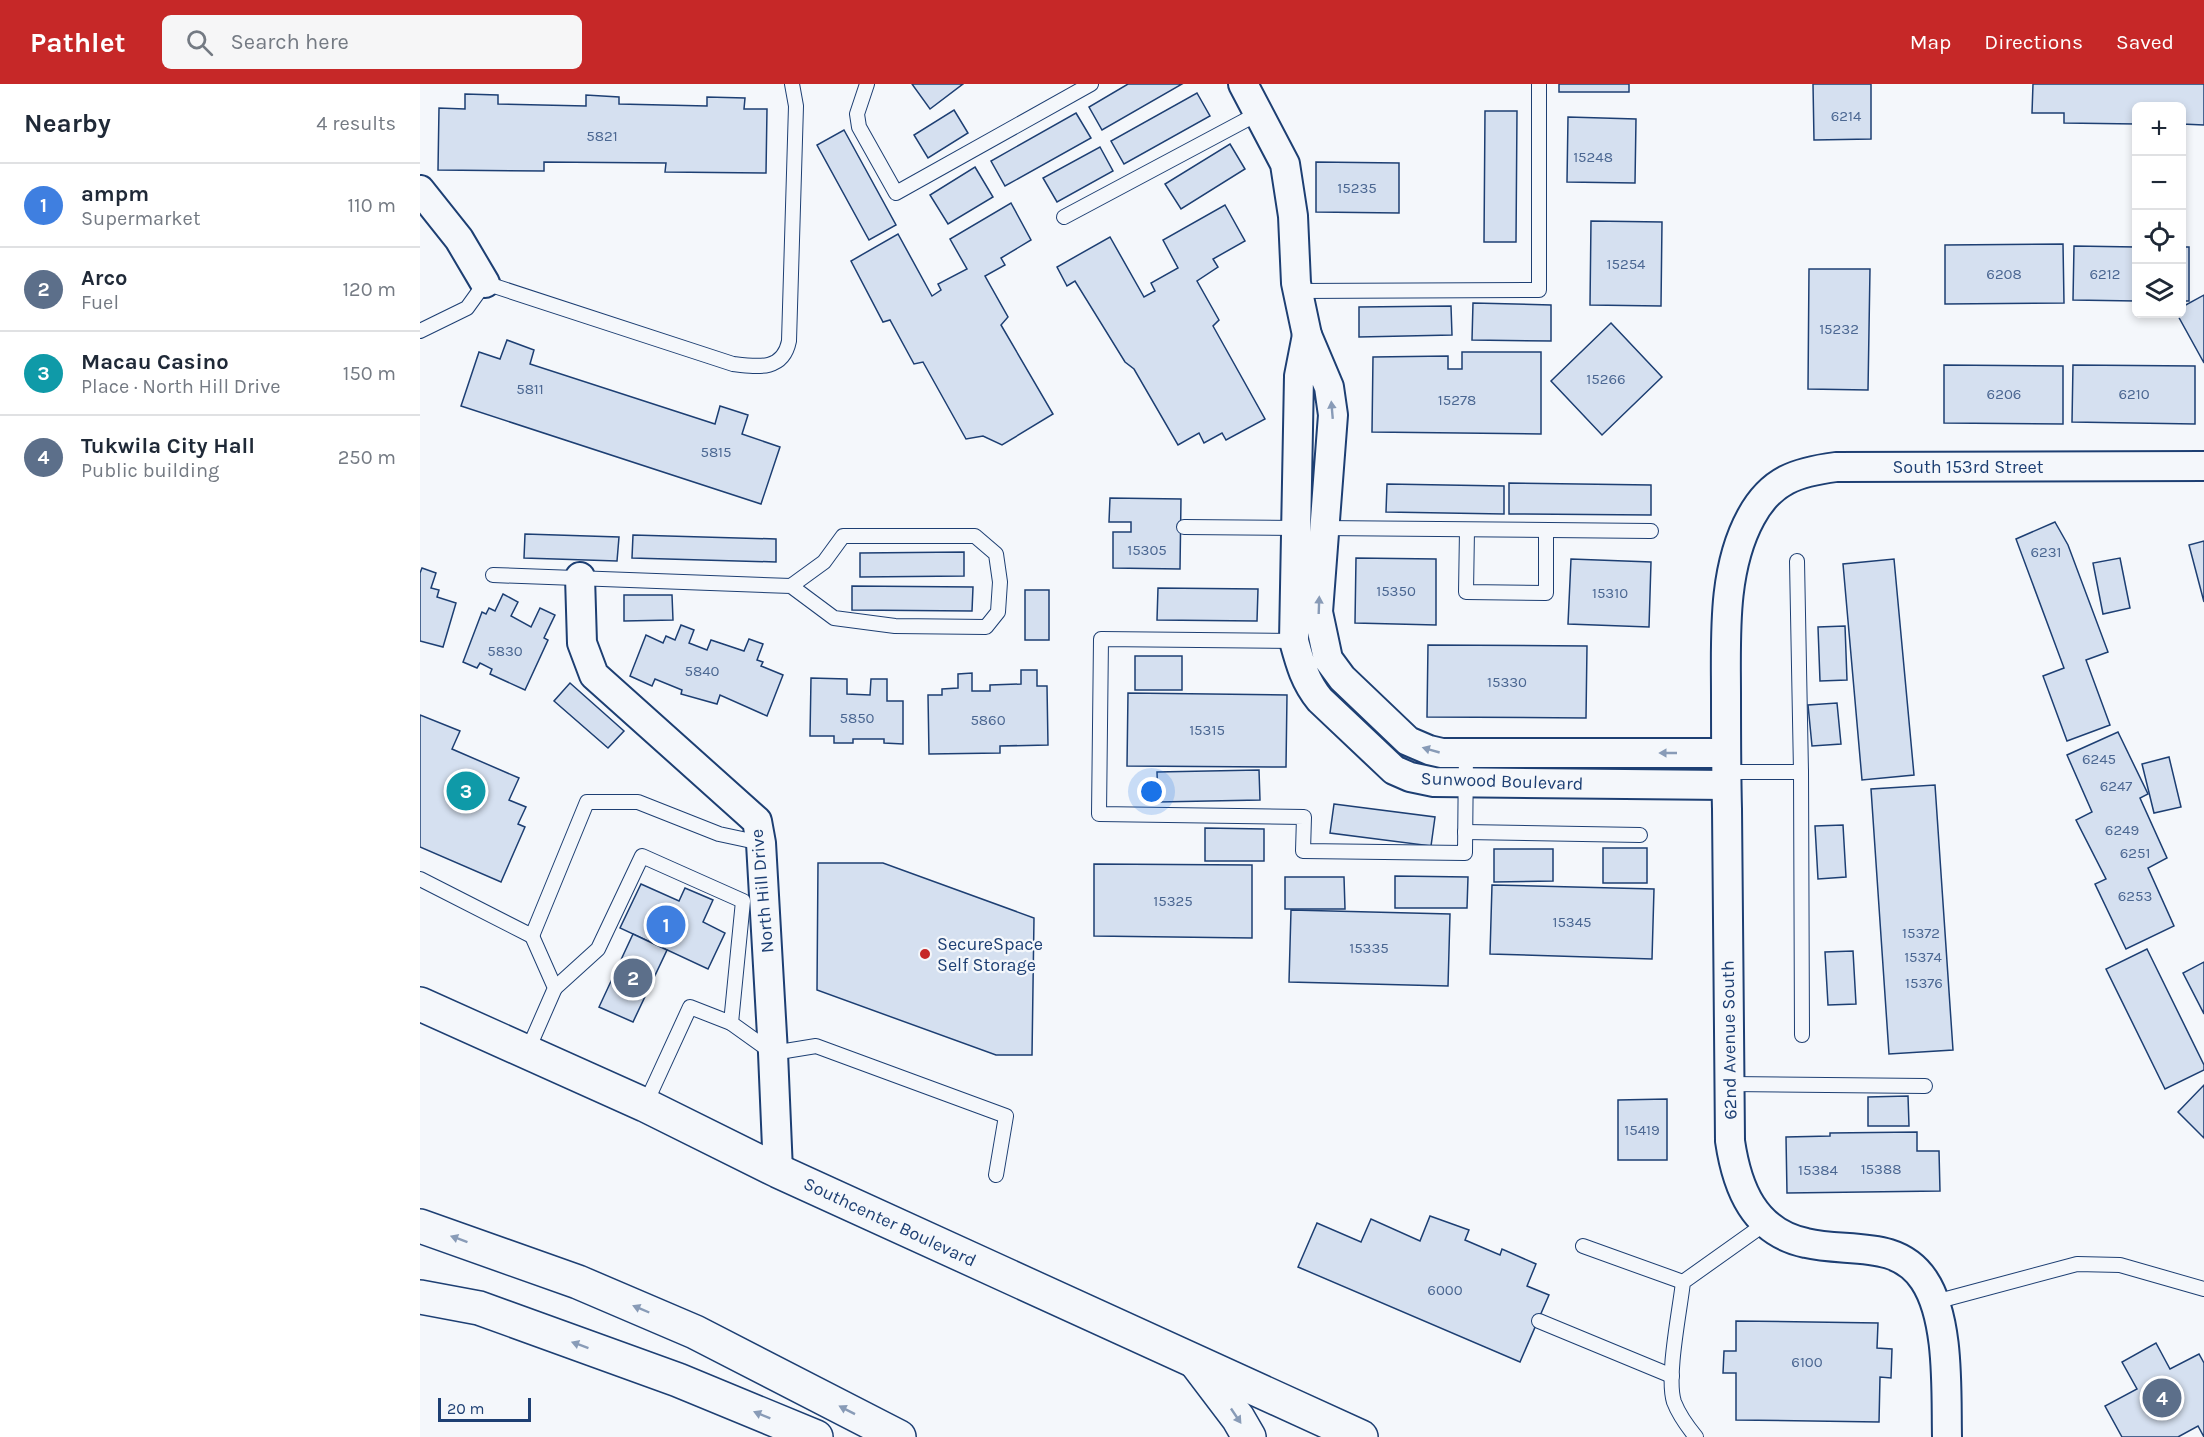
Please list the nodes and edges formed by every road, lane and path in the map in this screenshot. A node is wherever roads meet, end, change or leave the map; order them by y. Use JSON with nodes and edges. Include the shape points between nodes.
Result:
{"nodes":[{"id":1,"x":792,"y":84,"type":"edge"},
{"id":2,"x":867,"y":84,"type":"edge"},
{"id":3,"x":1091,"y":84,"type":"edge"},
{"id":4,"x":1243,"y":84,"type":"edge"},
{"id":5,"x":1539,"y":84,"type":"edge"},
{"id":6,"x":1259,"y":113,"type":"junction"},
{"id":7,"x":420,"y":190,"type":"edge"},
{"id":8,"x":1065,"y":217,"type":"dead end"},
{"id":9,"x":485,"y":283,"type":"junction"},
{"id":10,"x":1297,"y":291,"type":"junction"},
{"id":11,"x":420,"y":331,"type":"edge"},
{"id":12,"x":1307,"y":335,"type":"junction"},
{"id":13,"x":2204,"y":466,"type":"edge"},
{"id":14,"x":1751,"y":517,"type":"joint"},
{"id":15,"x":1184,"y":527,"type":"dead end"},
{"id":16,"x":1296,"y":528,"type":"junction"},
{"id":17,"x":1324,"y":529,"type":"junction"},
{"id":18,"x":1467,"y":530,"type":"junction"},
{"id":19,"x":1546,"y":531,"type":"junction"},
{"id":20,"x":1651,"y":531,"type":"dead end"},
{"id":21,"x":1797,"y":561,"type":"dead end"},
{"id":22,"x":493,"y":575,"type":"dead end"},
{"id":23,"x":580,"y":577,"type":"junction"},
{"id":24,"x":791,"y":586,"type":"junction"},
{"id":25,"x":1294,"y":641,"type":"junction"},
{"id":26,"x":1324,"y":642,"type":"junction"},
{"id":27,"x":1466,"y":753,"type":"junction"},
{"id":28,"x":1726,"y":770,"type":"junction"},
{"id":29,"x":1801,"y":772,"type":"junction"},
{"id":30,"x":1466,"y":782,"type":"junction"},
{"id":31,"x":1465,"y":832,"type":"junction"},
{"id":32,"x":1640,"y":835,"type":"dead end"},
{"id":33,"x":761,"y":843,"type":"junction"},
{"id":34,"x":420,"y":879,"type":"edge"},
{"id":35,"x":532,"y":936,"type":"junction"},
{"id":36,"x":555,"y":988,"type":"junction"},
{"id":37,"x":420,"y":1004,"type":"edge"},
{"id":38,"x":731,"y":1023,"type":"junction"},
{"id":39,"x":1802,"y":1035,"type":"dead end"},
{"id":40,"x":527,"y":1052,"type":"junction"},
{"id":41,"x":773,"y":1053,"type":"junction"},
{"id":42,"x":1730,"y":1084,"type":"junction"},
{"id":43,"x":1925,"y":1086,"type":"dead end"},
{"id":44,"x":645,"y":1105,"type":"junction"},
{"id":45,"x":778,"y":1171,"type":"junction"},
{"id":46,"x":996,"y":1175,"type":"dead end"},
{"id":47,"x":1766,"y":1222,"type":"junction"},
{"id":48,"x":420,"y":1226,"type":"edge"},
{"id":49,"x":1582,"y":1246,"type":"dead end"},
{"id":50,"x":1683,"y":1282,"type":"junction"},
{"id":51,"x":2204,"y":1288,"type":"edge"},
{"id":52,"x":420,"y":1297,"type":"edge"},
{"id":53,"x":1935,"y":1302,"type":"junction"},
{"id":54,"x":1539,"y":1321,"type":"dead end"},
{"id":55,"x":1196,"y":1363,"type":"junction"},
{"id":56,"x":1672,"y":1376,"type":"junction"},
{"id":57,"x":1319,"y":1428,"type":"edge"},
{"id":58,"x":816,"y":1437,"type":"edge"},
{"id":59,"x":899,"y":1437,"type":"edge"},
{"id":60,"x":1249,"y":1437,"type":"edge"},
{"id":61,"x":1361,"y":1437,"type":"edge"},
{"id":62,"x":1696,"y":1437,"type":"edge"},
{"id":63,"x":1947,"y":1437,"type":"edge"}],
"edges":[{"from":1,"to":9,"type":"lane","via":[[796,106],[789,341],[786,354],[774,363],[758,367],[733,364]]},
{"from":2,"to":3,"type":"lane","via":[[857,114],[859,127],[896,193]]},
{"from":4,"to":6,"type":"street","name":"Sunwood Boulevard"},
{"from":5,"to":10,"type":"lane","via":[[1539,290]]},
{"from":6,"to":8,"type":"lane"},
{"from":6,"to":10,"type":"street","name":"Sunwood Boulevard","via":[[1285,164],[1293,216]]},
{"from":7,"to":9,"type":"street","via":[[459,239]]},
{"from":9,"to":11,"type":"lane","via":[[466,308]]},
{"from":10,"to":12,"type":"street","name":"Sunwood Boulevard"},
{"from":12,"to":16,"type":"street","name":"Sunwood Boulevard","via":[[1299,376]]},
{"from":17,"to":12,"type":"street","name":"Sunwood Boulevard","one_way":true,"via":[[1333,416],[1329,387]]},
{"from":13,"to":14,"type":"street","name":"South 153rd Street","via":[[1825,469],[1791,476],[1767,494]]},
{"from":14,"to":28,"type":"street","name":"62nd Avenue South","via":[[1736,552],[1730,589],[1726,633]]},
{"from":15,"to":16,"type":"lane"},
{"from":16,"to":17,"type":"lane"},
{"from":16,"to":25,"type":"street","name":"Sunwood Boulevard"},
{"from":17,"to":18,"type":"lane"},
{"from":26,"to":17,"type":"street","name":"Sunwood Boulevard","one_way":true,"via":[[1318,612]]},
{"from":18,"to":19,"type":"lane"},
{"from":18,"to":19,"type":"lane","via":[[1467,592],[1546,593]]},
{"from":19,"to":20,"type":"lane"},
{"from":21,"to":29,"type":"lane"},
{"from":22,"to":23,"type":"lane"},
{"from":23,"to":24,"type":"lane"},
{"from":23,"to":33,"type":"street","name":"North Hill Drive","via":[[582,643],[594,675],[757,821]]},
{"from":24,"to":24,"type":"lane","via":[[834,618],[895,626],[986,627],[998,612],[1000,582],[996,554],[975,536],[843,536],[824,562]]},
{"from":25,"to":26,"type":"lane"},
{"from":25,"to":30,"type":"street","name":"Sunwood Boulevard","via":[[1310,688],[1394,770],[1434,782]]},
{"from":25,"to":31,"type":"lane","via":[[1101,639],[1099,814],[1304,817],[1303,851],[1465,853]]},
{"from":27,"to":26,"type":"street","name":"Sunwood Boulevard","one_way":true,"via":[[1435,751],[1408,741],[1342,678],[1328,659]]},
{"from":28,"to":27,"type":"street","name":"Sunwood Boulevard","one_way":true},
{"from":27,"to":30,"type":"lane"},
{"from":28,"to":29,"type":"lane"},
{"from":28,"to":30,"type":"street","name":"Sunwood Boulevard"},
{"from":28,"to":42,"type":"street","name":"62nd Avenue South"},
{"from":29,"to":39,"type":"lane"},
{"from":30,"to":31,"type":"lane"},
{"from":31,"to":32,"type":"lane"},
{"from":33,"to":35,"type":"lane","via":[[719,834],[638,802],[587,802]]},
{"from":33,"to":41,"type":"street","name":"North Hill Drive"},
{"from":34,"to":35,"type":"lane"},
{"from":35,"to":36,"type":"lane"},
{"from":36,"to":38,"type":"lane","via":[[598,949],[642,856],[743,902]]},
{"from":36,"to":40,"type":"lane"},
{"from":37,"to":40,"type":"main road","name":"Southcenter Boulevard"},
{"from":38,"to":41,"type":"lane"},
{"from":38,"to":44,"type":"lane","via":[[690,1007]]},
{"from":40,"to":44,"type":"main road","name":"Southcenter Boulevard"},
{"from":41,"to":45,"type":"street","name":"North Hill Drive"},
{"from":41,"to":46,"type":"lane","via":[[816,1046],[1006,1116]]},
{"from":42,"to":43,"type":"lane"},
{"from":42,"to":47,"type":"street","name":"62nd Avenue South","via":[[1734,1166],[1751,1208]]},
{"from":44,"to":45,"type":"main road","name":"Southcenter Boulevard"},
{"from":45,"to":55,"type":"main road","name":"Southcenter Boulevard"},
{"from":47,"to":50,"type":"lane"},
{"from":47,"to":53,"type":"street","name":"62nd Avenue South","via":[[1787,1238],[1807,1244],[1889,1253],[1918,1273]]},
{"from":59,"to":48,"type":"main road","one_way":true,"via":[[695,1332],[578,1282]]},
{"from":49,"to":50,"type":"lane"},
{"from":50,"to":56,"type":"lane"},
{"from":51,"to":53,"type":"lane","via":[[2120,1265],[2077,1263]]},
{"from":58,"to":52,"type":"main road","one_way":true,"via":[[678,1380],[490,1312]]},
{"from":53,"to":63,"type":"street","name":"62nd Avenue South","via":[[1944,1359]]},
{"from":54,"to":56,"type":"lane"},
{"from":55,"to":57,"type":"main road","name":"Southcenter Boulevard"},
{"from":55,"to":60,"type":"main road","one_way":true},
{"from":56,"to":62,"type":"lane","via":[[1674,1400],[1683,1422]]},
{"from":57,"to":61,"type":"main road","name":"Southcenter Boulevard"}]}
